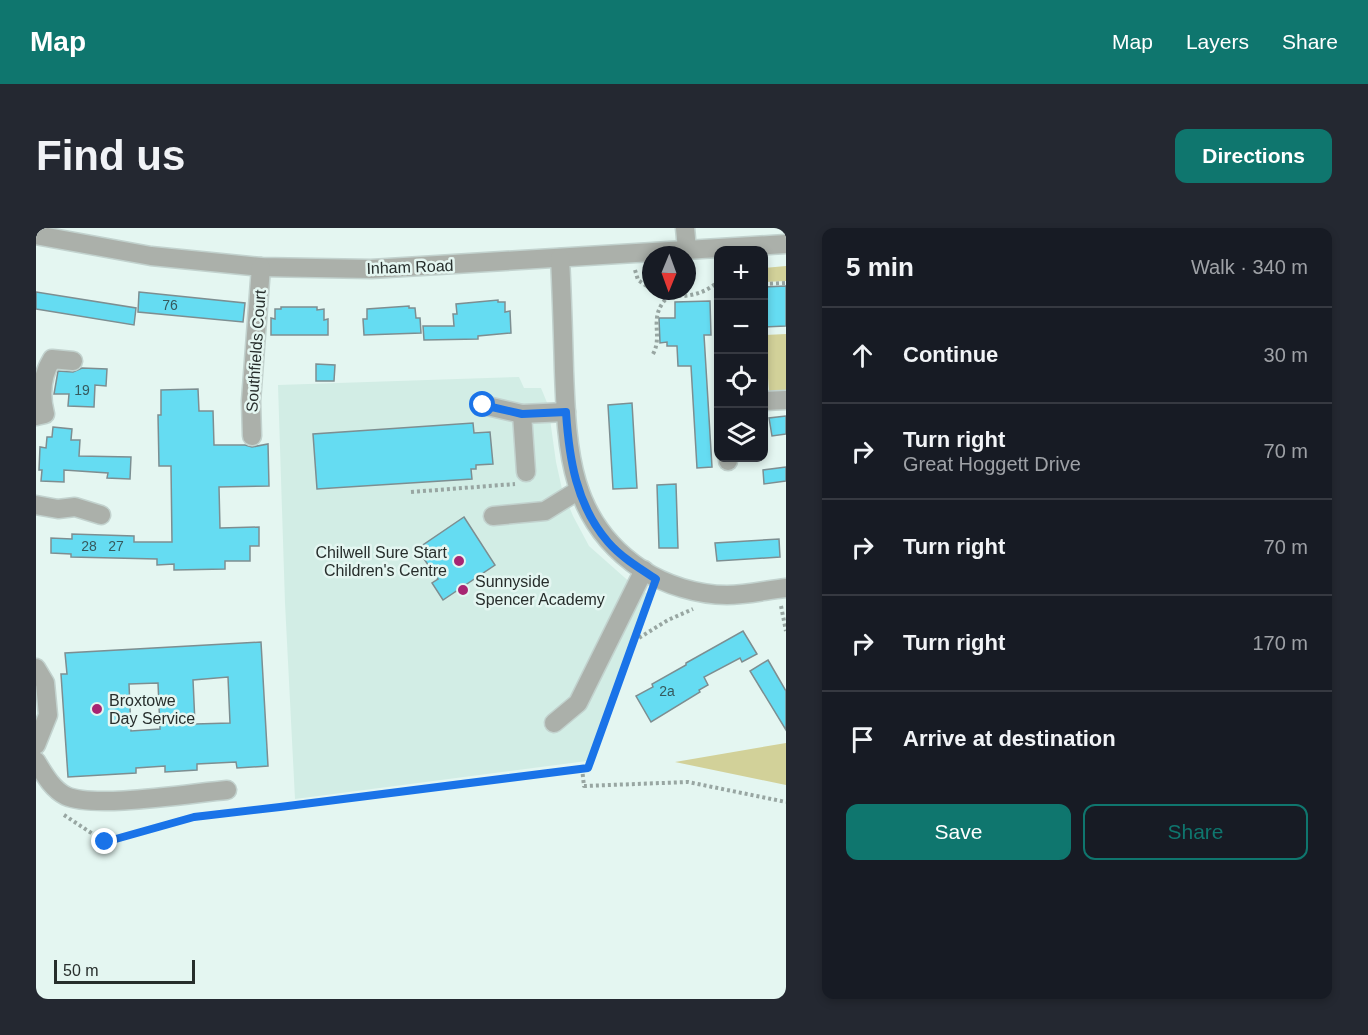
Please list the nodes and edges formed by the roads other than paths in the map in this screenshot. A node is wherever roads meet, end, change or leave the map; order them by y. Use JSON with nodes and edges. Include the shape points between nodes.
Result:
{"nodes":[{"id":1,"x":685,"y":228,"type":"edge"},
{"id":2,"x":36,"y":235,"type":"edge"},
{"id":3,"x":786,"y":244,"type":"edge"},
{"id":4,"x":687,"y":246,"type":"edge"},
{"id":5,"x":696,"y":249,"type":"edge"},
{"id":6,"x":642,"y":253,"type":"edge"},
{"id":7,"x":560,"y":258,"type":"junction"},
{"id":8,"x":261,"y":267,"type":"junction"},
{"id":9,"x":73,"y":362,"type":"dead end"},
{"id":10,"x":786,"y":400,"type":"edge"},
{"id":11,"x":768,"y":401,"type":"edge"},
{"id":12,"x":483,"y":405,"type":"dead end"},
{"id":13,"x":566,"y":412,"type":"junction"},
{"id":14,"x":522,"y":414,"type":"junction"},
{"id":15,"x":41,"y":415,"type":"edge"},
{"id":16,"x":252,"y":436,"type":"dead end"},
{"id":17,"x":526,"y":472,"type":"road end"},
{"id":18,"x":579,"y":490,"type":"junction"},
{"id":19,"x":36,"y":505,"type":"edge"},
{"id":20,"x":101,"y":515,"type":"dead end"},
{"id":21,"x":493,"y":516,"type":"dead end"},
{"id":22,"x":644,"y":570,"type":"junction"},
{"id":23,"x":782,"y":588,"type":"edge"},
{"id":24,"x":36,"y":668,"type":"edge"},
{"id":25,"x":554,"y":723,"type":"dead end"},
{"id":26,"x":36,"y":746,"type":"edge"},
{"id":27,"x":36,"y":761,"type":"edge"},
{"id":28,"x":227,"y":790,"type":"dead end"}],
"edges":[{"from":1,"to":4,"type":"street"},
{"from":2,"to":8,"type":"street","name":"Inham Road","via":[[151,256]]},
{"from":3,"to":5,"type":"street","name":"Inham Road"},
{"from":6,"to":7,"type":"street","name":"Inham Road"},
{"from":7,"to":8,"type":"street","name":"Inham Road","via":[[370,269]]},
{"from":7,"to":13,"type":"street"},
{"from":8,"to":16,"type":"street","name":"Southfields Court"},
{"from":9,"to":15,"type":"street","via":[[52,359],[43,384]]},
{"from":10,"to":11,"type":"street"},
{"from":12,"to":14,"type":"street"},
{"from":13,"to":14,"type":"street"},
{"from":13,"to":18,"type":"street","via":[[568,449]]},
{"from":14,"to":17,"type":"street"},
{"from":18,"to":21,"type":"street","via":[[545,511]]},
{"from":18,"to":22,"type":"street","via":[[589,514],[609,543]]},
{"from":19,"to":20,"type":"street","via":[[75,507]]},
{"from":22,"to":23,"type":"street","via":[[656,579],[726,595]]},
{"from":22,"to":25,"type":"street","via":[[578,703]]},
{"from":24,"to":26,"type":"street","via":[[45,683],[48,716]]},
{"from":27,"to":28,"type":"street","via":[[49,782],[68,797],[102,801]]}]}
